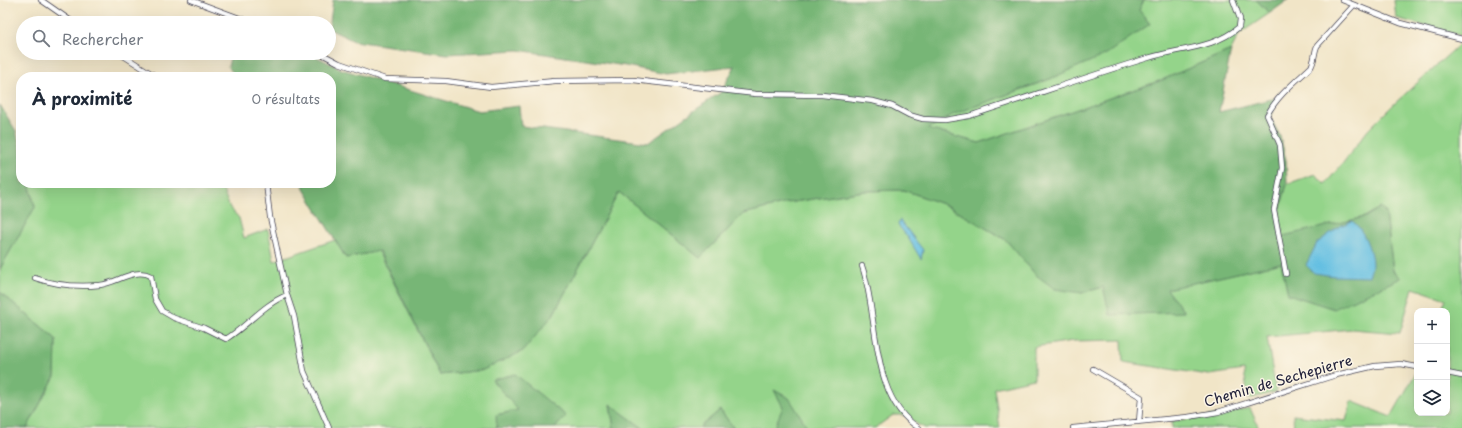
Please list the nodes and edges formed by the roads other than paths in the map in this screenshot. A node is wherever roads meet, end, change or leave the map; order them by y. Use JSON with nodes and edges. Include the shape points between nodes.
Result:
{"nodes":[{"id":1,"x":41,"y":0,"type":"edge"},
{"id":2,"x":191,"y":0,"type":"edge"},
{"id":3,"x":1233,"y":0,"type":"edge"},
{"id":4,"x":1342,"y":0,"type":"edge"},
{"id":5,"x":1354,"y":5,"type":"junction"},
{"id":6,"x":64,"y":16,"type":"edge"},
{"id":7,"x":234,"y":16,"type":"edge"},
{"id":8,"x":1462,"y":39,"type":"edge"},
{"id":9,"x":130,"y":60,"type":"edge"},
{"id":10,"x":332,"y":60,"type":"edge"},
{"id":11,"x":150,"y":72,"type":"edge"},
{"id":12,"x":267,"y":188,"type":"edge"},
{"id":13,"x":862,"y":266,"type":"dead end"},
{"id":14,"x":1286,"y":274,"type":"dead end"},
{"id":15,"x":35,"y":278,"type":"dead end"},
{"id":16,"x":287,"y":295,"type":"junction"},
{"id":17,"x":1414,"y":366,"type":"edge"},
{"id":18,"x":1093,"y":369,"type":"dead end"},
{"id":19,"x":1450,"y":374,"type":"edge"},
{"id":20,"x":1462,"y":376,"type":"edge"},
{"id":21,"x":1139,"y":422,"type":"junction"},
{"id":22,"x":328,"y":428,"type":"edge"},
{"id":23,"x":919,"y":428,"type":"edge"},
{"id":24,"x":1073,"y":428,"type":"edge"}],
"edges":[{"from":1,"to":6,"type":"street"},
{"from":2,"to":7,"type":"street"},
{"from":3,"to":10,"type":"street","via":[[1240,19],[1239,27],[1222,39],[1184,51],[1150,57],[969,116],[945,120],[923,119],[874,101],[822,95],[756,94],[633,80],[555,81],[491,87],[446,81],[385,79]]},
{"from":4,"to":5,"type":"street"},
{"from":5,"to":8,"type":"street","via":[[1400,23]]},
{"from":5,"to":14,"type":"street","via":[[1317,46],[1311,67],[1283,93],[1267,115],[1280,145],[1282,168],[1274,210]]},
{"from":9,"to":11,"type":"street"},
{"from":12,"to":16,"type":"street","via":[[270,217]]},
{"from":13,"to":23,"type":"street","via":[[867,281],[882,373],[902,413],[910,423]]},
{"from":15,"to":16,"type":"street","via":[[78,286],[102,285],[144,272],[151,276],[155,299],[162,311],[226,339],[264,309]]},
{"from":16,"to":22,"type":"street","via":[[294,316],[304,371]]},
{"from":17,"to":21,"type":"street","name":"Chemin de Sechepierre","via":[[1402,364],[1375,366],[1336,375],[1218,412]]},
{"from":18,"to":21,"type":"street","via":[[1141,396]]},
{"from":19,"to":20,"type":"street"},
{"from":21,"to":24,"type":"street","name":"Chemin de Sechepierre"}]}
